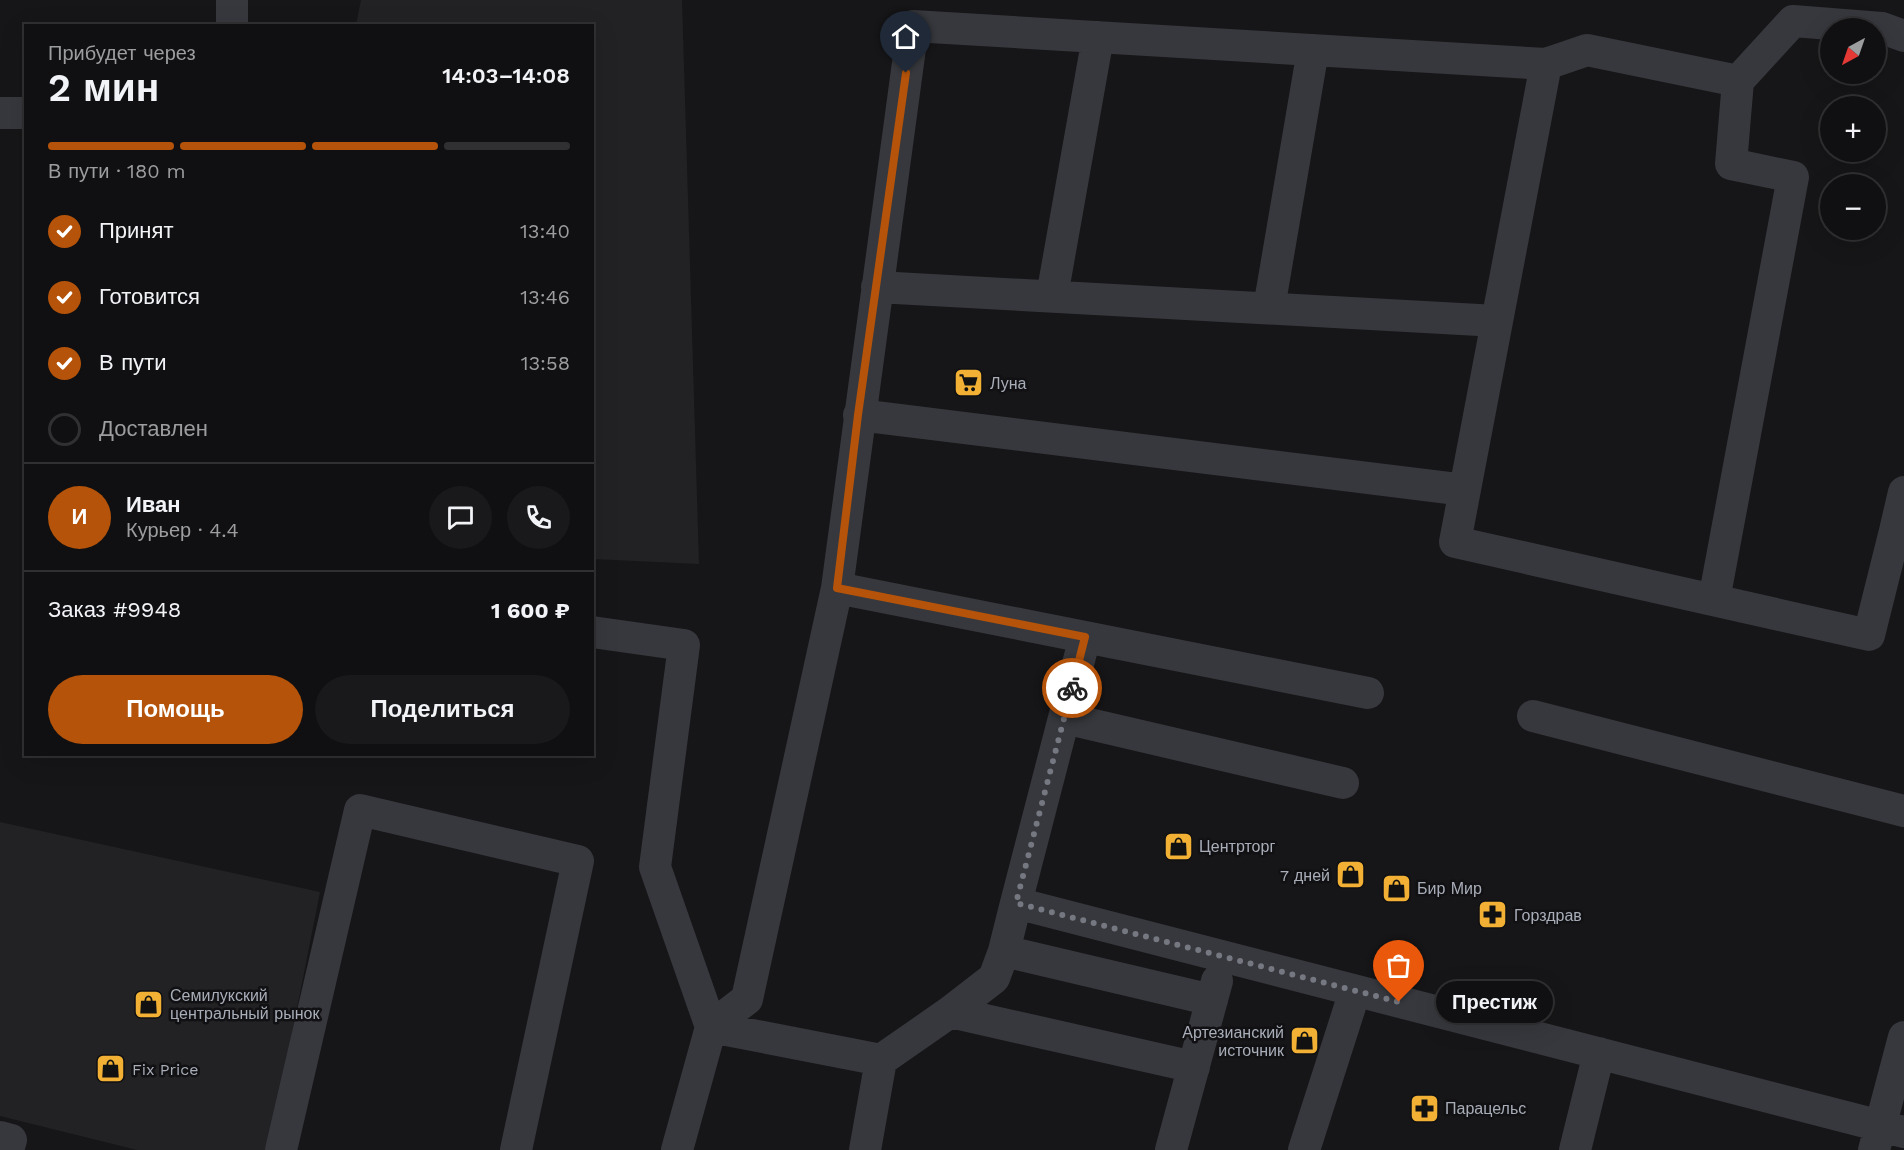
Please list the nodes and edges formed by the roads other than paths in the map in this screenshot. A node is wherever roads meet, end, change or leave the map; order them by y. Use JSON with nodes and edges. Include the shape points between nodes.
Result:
{"nodes":[{"id":1,"x":231,"y":0,"type":"edge"},
{"id":2,"x":232,"y":24,"type":"edge"},
{"id":3,"x":1904,"y":36,"type":"edge"},
{"id":4,"x":1098,"y":37,"type":"junction"},
{"id":5,"x":1313,"y":50,"type":"junction"},
{"id":6,"x":1546,"y":64,"type":"junction"},
{"id":7,"x":1738,"y":81,"type":"junction"},
{"id":8,"x":24,"y":113,"type":"edge"},
{"id":9,"x":0,"y":114,"type":"edge"},
{"id":10,"x":877,"y":287,"type":"junction"},
{"id":11,"x":1052,"y":296,"type":"junction"},
{"id":12,"x":1269,"y":308,"type":"junction"},
{"id":13,"x":1497,"y":321,"type":"junction"},
{"id":14,"x":858,"y":415,"type":"junction"},
{"id":15,"x":1466,"y":490,"type":"junction"},
{"id":16,"x":1904,"y":492,"type":"edge"},
{"id":17,"x":1899,"y":536,"type":"edge"},
{"id":18,"x":837,"y":588,"type":"junction"},
{"id":19,"x":1714,"y":600,"type":"junction"},
{"id":20,"x":594,"y":632,"type":"edge"},
{"id":21,"x":1085,"y":637,"type":"junction"},
{"id":22,"x":1368,"y":693,"type":"dead end"},
{"id":23,"x":1533,"y":716,"type":"dead end"},
{"id":24,"x":1064,"y":718,"type":"junction"},
{"id":25,"x":1343,"y":783,"type":"dead end"},
{"id":26,"x":1904,"y":811,"type":"edge"},
{"id":27,"x":1016,"y":903,"type":"junction"},
{"id":28,"x":1004,"y":951,"type":"junction"},
{"id":29,"x":1224,"y":957,"type":"junction"},
{"id":30,"x":1355,"y":991,"type":"junction"},
{"id":31,"x":1212,"y":1000,"type":"junction"},
{"id":32,"x":950,"y":1012,"type":"junction"},
{"id":33,"x":711,"y":1028,"type":"junction"},
{"id":34,"x":1904,"y":1037,"type":"edge"},
{"id":35,"x":1599,"y":1053,"type":"junction"},
{"id":36,"x":881,"y":1060,"type":"junction"},
{"id":37,"x":1194,"y":1067,"type":"junction"},
{"id":38,"x":1886,"y":1136,"type":"edge"},
{"id":39,"x":0,"y":1137,"type":"edge"},
{"id":40,"x":8,"y":1150,"type":"edge"},
{"id":41,"x":281,"y":1150,"type":"edge"},
{"id":42,"x":516,"y":1150,"type":"edge"},
{"id":43,"x":677,"y":1150,"type":"edge"},
{"id":44,"x":865,"y":1150,"type":"edge"},
{"id":45,"x":1171,"y":1150,"type":"edge"},
{"id":46,"x":1304,"y":1150,"type":"edge"},
{"id":47,"x":1575,"y":1150,"type":"edge"}],
"edges":[{"from":1,"to":2,"type":"lane"},
{"from":3,"to":7,"type":"lane","via":[[1882,28],[1793,21]]},
{"from":4,"to":5,"type":"lane"},
{"from":4,"to":10,"type":"lane","via":[[913,26]]},
{"from":4,"to":11,"type":"lane"},
{"from":5,"to":6,"type":"lane"},
{"from":5,"to":12,"type":"lane"},
{"from":6,"to":7,"type":"lane","via":[[1587,50]]},
{"from":6,"to":13,"type":"lane"},
{"from":7,"to":19,"type":"lane","via":[[1731,164],[1793,177]]},
{"from":8,"to":9,"type":"lane"},
{"from":10,"to":11,"type":"lane"},
{"from":10,"to":14,"type":"lane"},
{"from":11,"to":12,"type":"lane"},
{"from":12,"to":13,"type":"lane"},
{"from":13,"to":15,"type":"lane"},
{"from":14,"to":15,"type":"lane"},
{"from":14,"to":18,"type":"lane"},
{"from":15,"to":19,"type":"lane","via":[[1455,542]]},
{"from":16,"to":17,"type":"lane"},
{"from":17,"to":19,"type":"lane","via":[[1869,635]]},
{"from":18,"to":21,"type":"lane"},
{"from":18,"to":33,"type":"lane","via":[[747,999]]},
{"from":20,"to":33,"type":"lane","via":[[684,645],[655,867]]},
{"from":21,"to":22,"type":"lane"},
{"from":21,"to":24,"type":"lane"},
{"from":23,"to":26,"type":"lane"},
{"from":24,"to":25,"type":"lane"},
{"from":24,"to":27,"type":"lane"},
{"from":27,"to":28,"type":"lane"},
{"from":27,"to":29,"type":"lane"},
{"from":28,"to":31,"type":"lane"},
{"from":28,"to":32,"type":"lane","via":[[994,978]]},
{"from":29,"to":30,"type":"lane"},
{"from":29,"to":31,"type":"lane"},
{"from":30,"to":35,"type":"lane"},
{"from":30,"to":46,"type":"lane"},
{"from":31,"to":37,"type":"lane"},
{"from":32,"to":36,"type":"lane"},
{"from":32,"to":37,"type":"lane"},
{"from":33,"to":36,"type":"lane"},
{"from":33,"to":43,"type":"lane"},
{"from":34,"to":38,"type":"lane"},
{"from":35,"to":38,"type":"lane"},
{"from":35,"to":47,"type":"lane"},
{"from":36,"to":44,"type":"lane"},
{"from":37,"to":45,"type":"lane"},
{"from":39,"to":40,"type":"lane","via":[[11,1140]]},
{"from":41,"to":42,"type":"lane","via":[[360,810],[578,861]]}]}
